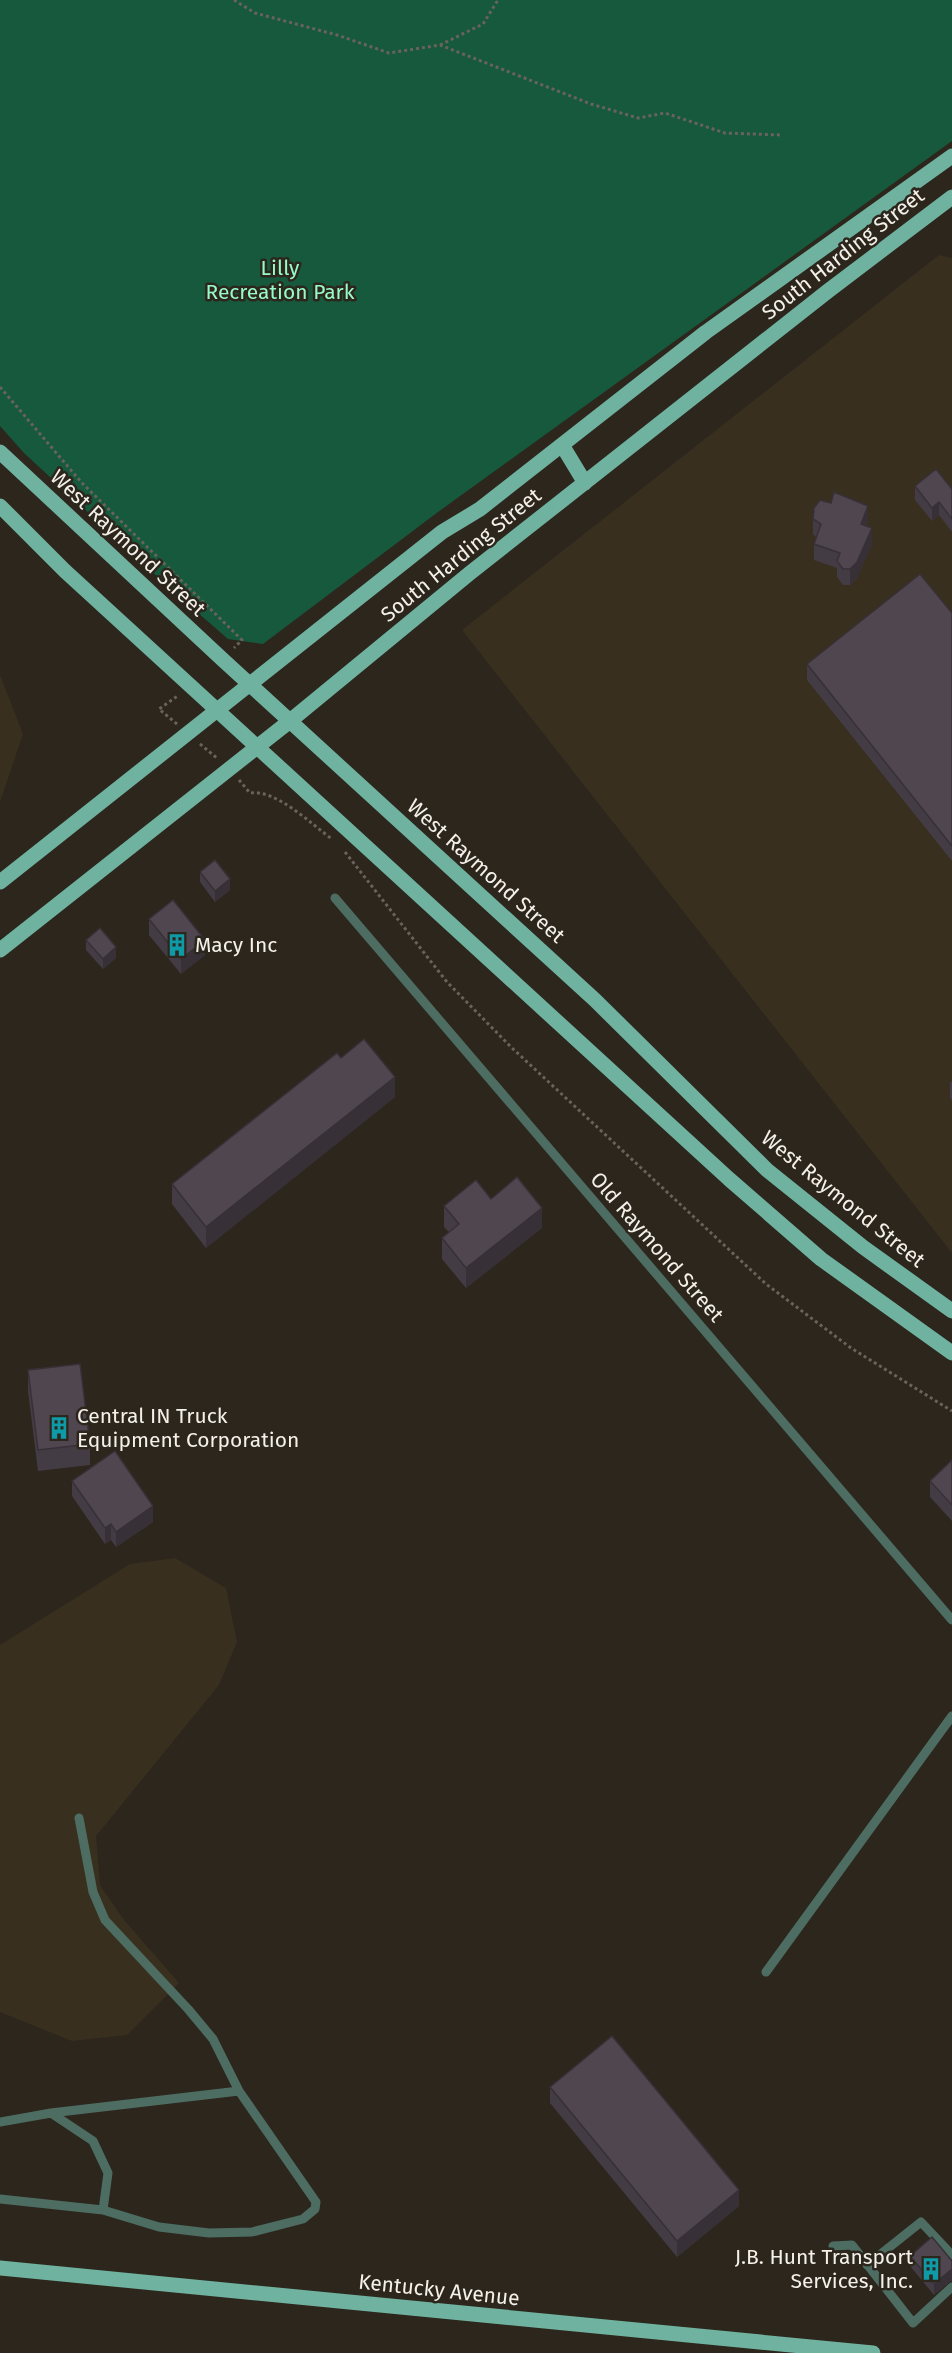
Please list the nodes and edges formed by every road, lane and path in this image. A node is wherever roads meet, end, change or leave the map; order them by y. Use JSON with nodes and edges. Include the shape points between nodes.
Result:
{"nodes":[{"id":1,"x":234,"y":0,"type":"edge"},
{"id":2,"x":498,"y":0,"type":"edge"},
{"id":3,"x":440,"y":45,"type":"junction"},
{"id":4,"x":781,"y":135,"type":"dead end"},
{"id":5,"x":952,"y":156,"type":"edge"},
{"id":6,"x":952,"y":197,"type":"edge"},
{"id":7,"x":562,"y":445,"type":"junction"},
{"id":8,"x":0,"y":452,"type":"edge"},
{"id":9,"x":585,"y":483,"type":"junction"},
{"id":10,"x":0,"y":506,"type":"edge"},
{"id":11,"x":250,"y":684,"type":"junction"},
{"id":12,"x":217,"y":710,"type":"junction"},
{"id":13,"x":290,"y":721,"type":"junction"},
{"id":14,"x":256,"y":747,"type":"junction"},
{"id":15,"x":0,"y":882,"type":"edge"},
{"id":16,"x":335,"y":898,"type":"dead end"},
{"id":17,"x":0,"y":950,"type":"edge"},
{"id":18,"x":952,"y":1311,"type":"edge"},
{"id":19,"x":952,"y":1353,"type":"edge"},
{"id":20,"x":952,"y":1620,"type":"edge"},
{"id":21,"x":951,"y":1716,"type":"edge"},
{"id":22,"x":80,"y":1818,"type":"dead end"},
{"id":23,"x":766,"y":1972,"type":"dead end"},
{"id":24,"x":238,"y":2091,"type":"junction"},
{"id":25,"x":51,"y":2114,"type":"junction"},
{"id":26,"x":0,"y":2122,"type":"edge"},
{"id":27,"x":0,"y":2199,"type":"edge"},
{"id":28,"x":103,"y":2210,"type":"junction"},
{"id":29,"x":833,"y":2246,"type":"dead end"},
{"id":30,"x":952,"y":2256,"type":"edge"},
{"id":31,"x":867,"y":2265,"type":"junction"},
{"id":32,"x":0,"y":2268,"type":"edge"},
{"id":33,"x":952,"y":2287,"type":"edge"},
{"id":34,"x":873,"y":2353,"type":"edge"}],
"edges":[{"from":1,"to":3,"type":"path","via":[[255,13],[389,53]]},
{"from":2,"to":3,"type":"path","via":[[483,24]]},
{"from":3,"to":4,"type":"path","via":[[591,104],[638,118],[664,113],[725,133]]},
{"from":5,"to":7,"type":"main road","name":"South Harding Street","via":[[706,332]]},
{"from":6,"to":9,"type":"main road","name":"South Harding Street"},
{"from":7,"to":9,"type":"main road"},
{"from":7,"to":11,"type":"main road","name":"South Harding Street","via":[[480,509],[442,532]]},
{"from":8,"to":11,"type":"main road","name":"West Raymond Street"},
{"from":9,"to":13,"type":"main road","name":"South Harding Street"},
{"from":10,"to":12,"type":"main road"},
{"from":11,"to":12,"type":"main road","name":"South Harding Street"},
{"from":11,"to":13,"type":"main road","name":"West Raymond Street"},
{"from":12,"to":14,"type":"main road"},
{"from":12,"to":15,"type":"main road","name":"South Harding Street"},
{"from":13,"to":14,"type":"main road","name":"South Harding Street"},
{"from":13,"to":18,"type":"main road","name":"West Raymond Street","via":[[596,1000],[767,1170],[863,1247]]},
{"from":14,"to":17,"type":"main road","name":"South Harding Street"},
{"from":14,"to":19,"type":"main road","via":[[787,1230]]},
{"from":16,"to":20,"type":"lane","name":"Old Raymond Street"},
{"from":21,"to":23,"type":"lane"},
{"from":22,"to":24,"type":"lane","via":[[93,1892],[105,1920],[213,2039]]},
{"from":24,"to":25,"type":"lane"},
{"from":24,"to":28,"type":"lane","via":[[316,2202],[310,2215],[252,2232],[209,2233],[159,2227]]},
{"from":25,"to":26,"type":"lane"},
{"from":25,"to":28,"type":"lane","via":[[93,2141],[108,2174]]},
{"from":27,"to":28,"type":"lane"},
{"from":29,"to":31,"type":"lane","via":[[852,2244]]},
{"from":30,"to":31,"type":"lane","via":[[921,2222]]},
{"from":31,"to":33,"type":"lane","via":[[913,2323]]},
{"from":32,"to":34,"type":"main road","name":"Kentucky Avenue"}]}
